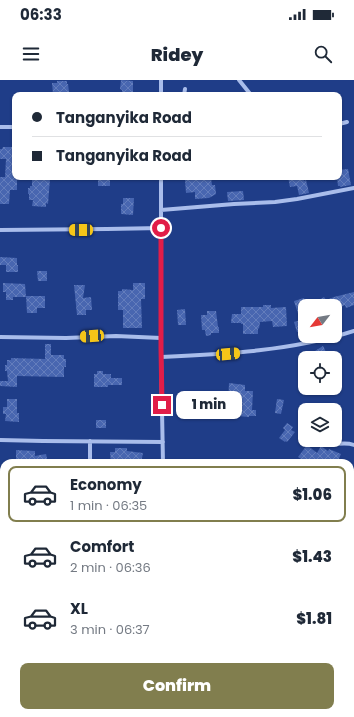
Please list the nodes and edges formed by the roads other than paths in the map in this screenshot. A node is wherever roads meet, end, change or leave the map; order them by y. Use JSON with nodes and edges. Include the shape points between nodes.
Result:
{"nodes":[{"id":1,"x":161,"y":80,"type":"edge"},
{"id":2,"x":239,"y":80,"type":"edge"},
{"id":3,"x":185,"y":89,"type":"dead end"},
{"id":4,"x":161,"y":92,"type":"edge"},
{"id":5,"x":184,"y":92,"type":"edge"},
{"id":6,"x":249,"y":92,"type":"edge"},
{"id":7,"x":347,"y":122,"type":"dead end"},
{"id":8,"x":342,"y":123,"type":"edge"},
{"id":9,"x":0,"y":127,"type":"edge"},
{"id":10,"x":12,"y":127,"type":"edge"},
{"id":11,"x":161,"y":180,"type":"edge"},
{"id":12,"x":354,"y":188,"type":"edge"},
{"id":13,"x":161,"y":210,"type":"junction"},
{"id":14,"x":161,"y":228,"type":"junction"},
{"id":15,"x":0,"y":230,"type":"edge"},
{"id":16,"x":354,"y":332,"type":"edge"},
{"id":17,"x":0,"y":337,"type":"edge"},
{"id":18,"x":161,"y":338,"type":"junction"},
{"id":19,"x":161,"y":357,"type":"junction"},
{"id":20,"x":0,"y":440,"type":"edge"},
{"id":21,"x":90,"y":441,"type":"junction"},
{"id":22,"x":163,"y":442,"type":"junction"},
{"id":23,"x":342,"y":443,"type":"edge"},
{"id":24,"x":354,"y":445,"type":"edge"},
{"id":25,"x":90,"y":459,"type":"edge"},
{"id":26,"x":163,"y":459,"type":"edge"}],
"edges":[{"from":1,"to":4,"type":"street"},
{"from":2,"to":6,"type":"street"},
{"from":3,"to":5,"type":"street"},
{"from":7,"to":8,"type":"street"},
{"from":9,"to":10,"type":"street"},
{"from":11,"to":13,"type":"street"},
{"from":12,"to":13,"type":"street","via":[[275,202]]},
{"from":13,"to":14,"type":"street"},
{"from":14,"to":15,"type":"street"},
{"from":14,"to":18,"type":"street"},
{"from":16,"to":19,"type":"street","via":[[266,350]]},
{"from":17,"to":18,"type":"street"},
{"from":18,"to":19,"type":"street"},
{"from":19,"to":22,"type":"street"},
{"from":20,"to":21,"type":"street"},
{"from":21,"to":22,"type":"street"},
{"from":21,"to":25,"type":"street"},
{"from":22,"to":26,"type":"street"},
{"from":23,"to":24,"type":"street"}]}
